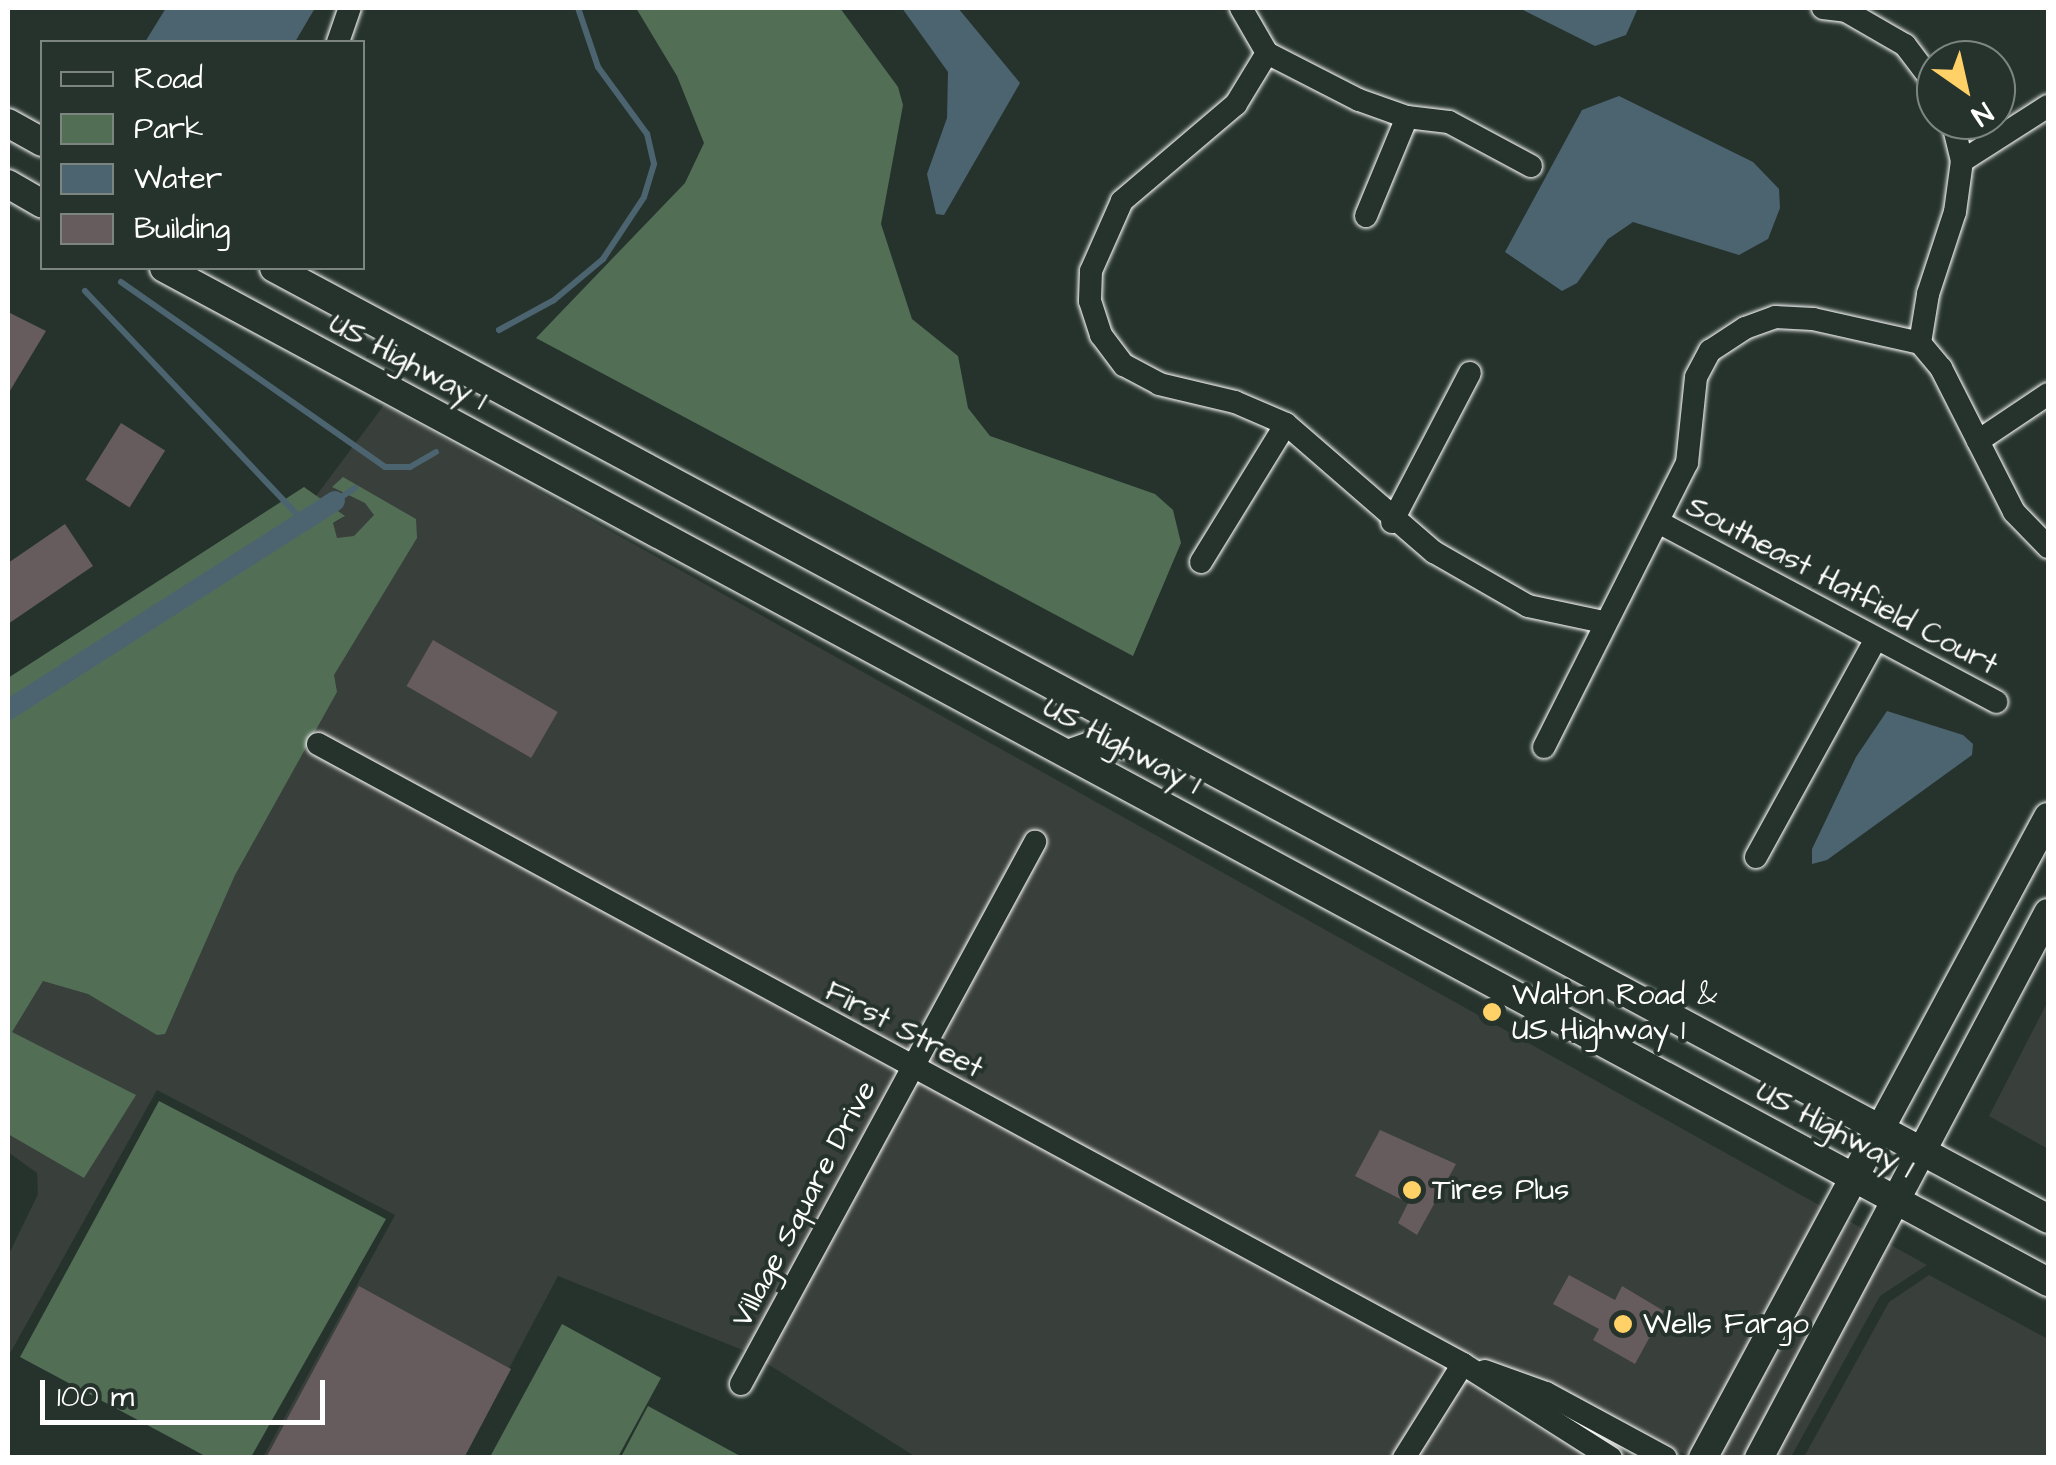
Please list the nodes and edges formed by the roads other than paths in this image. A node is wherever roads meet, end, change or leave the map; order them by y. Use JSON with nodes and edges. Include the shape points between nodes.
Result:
{"nodes":[{"id":1,"x":350,"y":8,"type":"edge"},
{"id":2,"x":1241,"y":8,"type":"edge"},
{"id":3,"x":1824,"y":8,"type":"edge"},
{"id":4,"x":339,"y":40,"type":"edge"},
{"id":5,"x":1267,"y":53,"type":"junction"},
{"id":6,"x":1916,"y":60,"type":"edge"},
{"id":7,"x":2048,"y":106,"type":"edge"},
{"id":8,"x":1407,"y":117,"type":"junction"},
{"id":9,"x":8,"y":123,"type":"edge"},
{"id":10,"x":1957,"y":140,"type":"edge"},
{"id":11,"x":40,"y":141,"type":"edge"},
{"id":12,"x":1962,"y":161,"type":"junction"},
{"id":13,"x":1532,"y":166,"type":"dead end"},
{"id":14,"x":8,"y":184,"type":"edge"},
{"id":15,"x":40,"y":203,"type":"edge"},
{"id":16,"x":1366,"y":216,"type":"dead end"},
{"id":17,"x":174,"y":270,"type":"edge"},
{"id":18,"x":278,"y":270,"type":"edge"},
{"id":19,"x":1920,"y":343,"type":"junction"},
{"id":20,"x":1470,"y":373,"type":"dead end"},
{"id":21,"x":2048,"y":394,"type":"edge"},
{"id":22,"x":1286,"y":424,"type":"junction"},
{"id":23,"x":1978,"y":441,"type":"junction"},
{"id":24,"x":1392,"y":522,"type":"junction"},
{"id":25,"x":1660,"y":524,"type":"junction"},
{"id":26,"x":2048,"y":548,"type":"edge"},
{"id":27,"x":1201,"y":562,"type":"dead end"},
{"id":28,"x":1603,"y":622,"type":"junction"},
{"id":29,"x":1876,"y":640,"type":"junction"},
{"id":30,"x":1996,"y":702,"type":"dead end"},
{"id":31,"x":318,"y":744,"type":"dead end"},
{"id":32,"x":1159,"y":746,"type":"junction"},
{"id":33,"x":1544,"y":747,"type":"dead end"},
{"id":34,"x":1068,"y":754,"type":"junction"},
{"id":35,"x":2048,"y":818,"type":"edge"},
{"id":36,"x":1035,"y":842,"type":"dead end"},
{"id":37,"x":1756,"y":857,"type":"dead end"},
{"id":38,"x":2048,"y":913,"type":"edge"},
{"id":39,"x":911,"y":1069,"type":"junction"},
{"id":40,"x":1882,"y":1130,"type":"junction"},
{"id":41,"x":1926,"y":1153,"type":"junction"},
{"id":42,"x":1858,"y":1180,"type":"junction"},
{"id":43,"x":1899,"y":1202,"type":"junction"},
{"id":44,"x":2048,"y":1219,"type":"edge"},
{"id":45,"x":2048,"y":1282,"type":"edge"},
{"id":46,"x":1463,"y":1364,"type":"junction"},
{"id":47,"x":741,"y":1384,"type":"dead end"},
{"id":48,"x":1404,"y":1458,"type":"edge"},
{"id":49,"x":1611,"y":1458,"type":"edge"},
{"id":50,"x":1666,"y":1458,"type":"edge"},
{"id":51,"x":1703,"y":1458,"type":"edge"},
{"id":52,"x":1759,"y":1458,"type":"edge"}],
"edges":[{"from":1,"to":4,"type":"street"},
{"from":2,"to":5,"type":"street"},
{"from":3,"to":6,"type":"street","via":[[1846,11],[1905,45]]},
{"from":5,"to":8,"type":"street"},
{"from":5,"to":22,"type":"street","via":[[1224,116],[1122,201],[1091,271],[1090,301],[1101,335],[1124,364],[1160,384],[1236,402]]},
{"from":7,"to":12,"type":"street"},
{"from":8,"to":13,"type":"street","via":[[1449,122]]},
{"from":8,"to":16,"type":"street"},
{"from":9,"to":11,"type":"main road"},
{"from":10,"to":12,"type":"street"},
{"from":12,"to":19,"type":"street"},
{"from":14,"to":15,"type":"main road"},
{"from":17,"to":34,"type":"main road","name":"US Highway 1"},
{"from":18,"to":32,"type":"main road","name":"US Highway 1"},
{"from":19,"to":23,"type":"street"},
{"from":19,"to":25,"type":"street","via":[[1775,317],[1710,351],[1690,407],[1686,463]]},
{"from":20,"to":24,"type":"street"},
{"from":21,"to":23,"type":"street"},
{"from":22,"to":24,"type":"street"},
{"from":22,"to":27,"type":"street"},
{"from":23,"to":26,"type":"street","via":[[2014,512]]},
{"from":24,"to":28,"type":"street","via":[[1528,606]]},
{"from":25,"to":28,"type":"street"},
{"from":25,"to":29,"type":"street","name":"Southeast Hatfield Court"},
{"from":28,"to":33,"type":"street","via":[[1591,661]]},
{"from":29,"to":30,"type":"street","name":"Southeast Hatfield Court"},
{"from":29,"to":37,"type":"street"},
{"from":31,"to":39,"type":"street","name":"First Street"},
{"from":32,"to":34,"type":"main road","via":[[1098,743]]},
{"from":32,"to":40,"type":"main road","name":"US Highway 1"},
{"from":34,"to":42,"type":"main road","name":"US Highway 1"},
{"from":35,"to":40,"type":"main road"},
{"from":36,"to":39,"type":"street","name":"Village Square Drive"},
{"from":38,"to":41,"type":"main road"},
{"from":39,"to":46,"type":"street","name":"First Street"},
{"from":39,"to":47,"type":"street","name":"Village Square Drive"},
{"from":40,"to":41,"type":"main road","name":"US Highway 1"},
{"from":40,"to":42,"type":"main road"},
{"from":41,"to":43,"type":"main road"},
{"from":41,"to":44,"type":"main road","name":"US Highway 1"},
{"from":42,"to":43,"type":"main road","name":"US Highway 1"},
{"from":42,"to":51,"type":"main road"},
{"from":43,"to":45,"type":"main road","name":"US Highway 1"},
{"from":43,"to":52,"type":"main road"},
{"from":46,"to":48,"type":"street"},
{"from":46,"to":49,"type":"street","name":"First Street"},
{"from":46,"to":50,"type":"street","name":"First Street","via":[[1546,1393]]}]}
